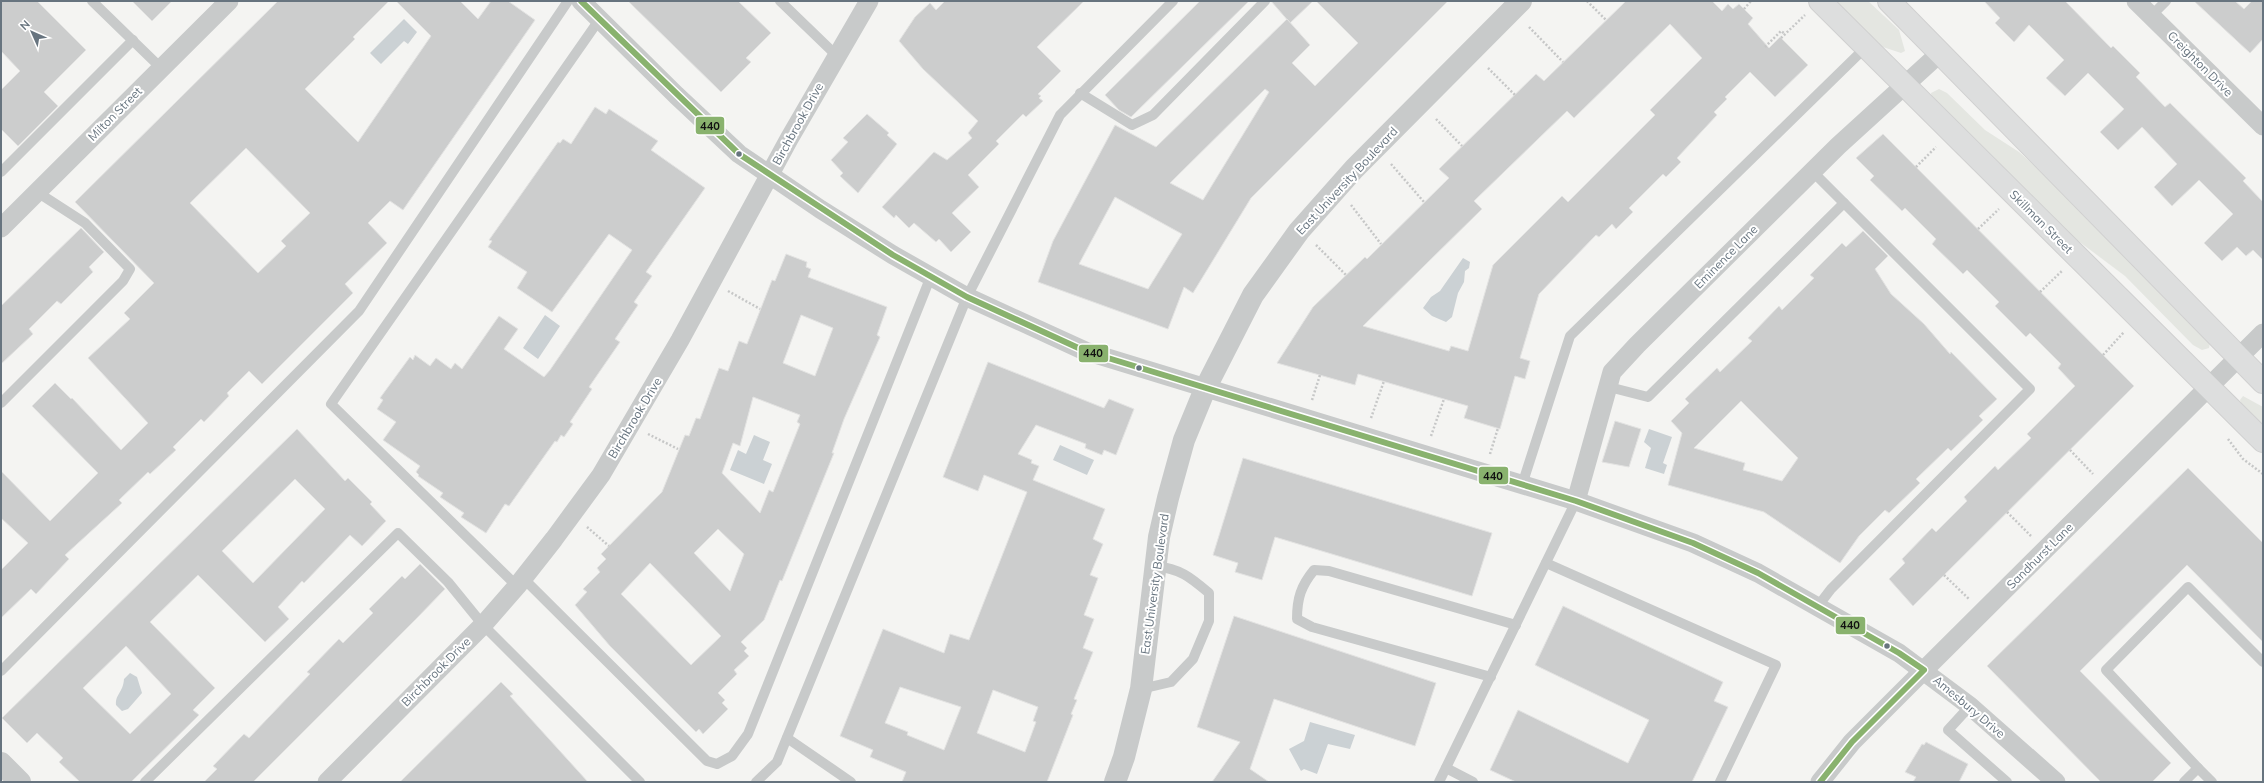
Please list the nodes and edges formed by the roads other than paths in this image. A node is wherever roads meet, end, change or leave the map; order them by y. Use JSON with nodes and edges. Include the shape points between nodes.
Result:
{"nodes":[{"id":1,"x":92,"y":1,"type":"edge"},
{"id":2,"x":229,"y":1,"type":"edge"},
{"id":3,"x":568,"y":1,"type":"edge"},
{"id":4,"x":581,"y":1,"type":"edge"},
{"id":5,"x":780,"y":1,"type":"edge"},
{"id":6,"x":869,"y":1,"type":"edge"},
{"id":7,"x":1173,"y":1,"type":"edge"},
{"id":8,"x":1265,"y":1,"type":"edge"},
{"id":9,"x":1521,"y":1,"type":"edge"},
{"id":10,"x":1890,"y":1,"type":"edge"},
{"id":11,"x":2136,"y":1,"type":"edge"},
{"id":12,"x":2166,"y":1,"type":"edge"},
{"id":13,"x":1815,"y":6,"type":"edge"},
{"id":14,"x":2151,"y":16,"type":"junction"},
{"id":15,"x":599,"y":20,"type":"junction"},
{"id":16,"x":133,"y":40,"type":"junction"},
{"id":17,"x":1866,"y":47,"type":"junction"},
{"id":18,"x":1940,"y":53,"type":"junction"},
{"id":19,"x":836,"y":55,"type":"junction"},
{"id":20,"x":161,"y":68,"type":"junction"},
{"id":21,"x":1904,"y":85,"type":"junction"},
{"id":22,"x":1080,"y":93,"type":"junction"},
{"id":23,"x":2261,"y":121,"type":"edge"},
{"id":24,"x":1812,"y":171,"type":"junction"},
{"id":25,"x":1,"y":172,"type":"edge"},
{"id":26,"x":770,"y":175,"type":"junction"},
{"id":27,"x":37,"y":192,"type":"junction"},
{"id":28,"x":1844,"y":204,"type":"junction"},
{"id":29,"x":1,"y":228,"type":"edge"},
{"id":30,"x":931,"y":276,"type":"junction"},
{"id":31,"x":967,"y":297,"type":"junction"},
{"id":32,"x":2262,"y":336,"type":"edge"},
{"id":33,"x":2239,"y":356,"type":"junction"},
{"id":34,"x":2263,"y":382,"type":"edge"},
{"id":35,"x":1609,"y":387,"type":"junction"},
{"id":36,"x":2208,"y":388,"type":"junction"},
{"id":37,"x":1205,"y":389,"type":"junction"},
{"id":38,"x":1,"y":403,"type":"edge"},
{"id":39,"x":2263,"y":441,"type":"edge"},
{"id":40,"x":1522,"y":485,"type":"junction"},
{"id":41,"x":1576,"y":501,"type":"junction"},
{"id":42,"x":1546,"y":563,"type":"junction"},
{"id":43,"x":1155,"y":566,"type":"junction"},
{"id":44,"x":520,"y":583,"type":"junction"},
{"id":45,"x":1818,"y":606,"type":"junction"},
{"id":46,"x":483,"y":625,"type":"junction"},
{"id":47,"x":1516,"y":625,"type":"junction"},
{"id":48,"x":2263,"y":662,"type":"edge"},
{"id":49,"x":1924,"y":670,"type":"junction"},
{"id":50,"x":1,"y":671,"type":"edge"},
{"id":51,"x":1491,"y":677,"type":"junction"},
{"id":52,"x":1141,"y":690,"type":"junction"},
{"id":53,"x":1970,"y":706,"type":"junction"},
{"id":54,"x":787,"y":738,"type":"junction"},
{"id":55,"x":1,"y":762,"type":"edge"},
{"id":56,"x":1446,"y":768,"type":"junction"},
{"id":57,"x":2198,"y":768,"type":"junction"},
{"id":58,"x":20,"y":782,"type":"edge"},
{"id":59,"x":145,"y":782,"type":"edge"},
{"id":60,"x":327,"y":782,"type":"edge"},
{"id":61,"x":640,"y":782,"type":"edge"},
{"id":62,"x":756,"y":782,"type":"edge"},
{"id":63,"x":851,"y":782,"type":"edge"},
{"id":64,"x":1115,"y":782,"type":"edge"},
{"id":65,"x":1439,"y":782,"type":"edge"},
{"id":66,"x":1473,"y":782,"type":"edge"},
{"id":67,"x":1720,"y":782,"type":"edge"},
{"id":68,"x":1820,"y":782,"type":"edge"},
{"id":69,"x":2007,"y":782,"type":"edge"},
{"id":70,"x":2056,"y":782,"type":"edge"},
{"id":71,"x":2184,"y":782,"type":"edge"},
{"id":72,"x":2212,"y":782,"type":"edge"}],
"edges":[{"from":1,"to":16,"type":"lane"},
{"from":2,"to":20,"type":"street","name":"Milton Street"},
{"from":3,"to":50,"type":"lane","via":[[359,311]]},
{"from":4,"to":15,"type":"street","name":"Amesbury Drive"},
{"from":5,"to":19,"type":"lane"},
{"from":6,"to":19,"type":"street","name":"Birchbrook Drive"},
{"from":7,"to":22,"type":"lane"},
{"from":8,"to":22,"type":"lane","via":[[1153,115],[1132,125]]},
{"from":9,"to":37,"type":"street","name":"East University Boulevard","via":[[1354,169],[1299,231],[1253,295]]},
{"from":10,"to":18,"type":"main road"},
{"from":11,"to":14,"type":"street","name":"Creighton Drive"},
{"from":12,"to":14,"type":"lane"},
{"from":13,"to":17,"type":"main road","name":"Skillman Street"},
{"from":14,"to":23,"type":"street","name":"Creighton Drive"},
{"from":15,"to":26,"type":"street","name":"Amesbury Drive","via":[[739,154]]},
{"from":15,"to":44,"type":"lane","via":[[331,404]]},
{"from":16,"to":20,"type":"lane"},
{"from":16,"to":25,"type":"lane"},
{"from":17,"to":21,"type":"main road","name":"Skillman Street"},
{"from":17,"to":40,"type":"lane","via":[[1570,336]]},
{"from":18,"to":21,"type":"street","name":"Eminence Lane"},
{"from":18,"to":33,"type":"main road"},
{"from":19,"to":26,"type":"street","name":"Birchbrook Drive"},
{"from":20,"to":27,"type":"street","name":"Milton Street"},
{"from":21,"to":24,"type":"street","name":"Eminence Lane"},
{"from":21,"to":36,"type":"main road","name":"Skillman Street"},
{"from":22,"to":31,"type":"lane","via":[[1060,115]]},
{"from":24,"to":28,"type":"lane"},
{"from":24,"to":35,"type":"street","name":"Eminence Lane","via":[[1637,345],[1612,372]]},
{"from":26,"to":30,"type":"street","name":"Amesbury Drive"},
{"from":26,"to":44,"type":"street","name":"Birchbrook Drive","via":[[680,340],[608,463]]},
{"from":27,"to":29,"type":"street","name":"Milton Street"},
{"from":27,"to":38,"type":"lane","via":[[85,223],[130,269],[123,281]]},
{"from":28,"to":35,"type":"lane","via":[[1648,397]]},
{"from":28,"to":45,"type":"lane","via":[[2030,389],[1831,589]]},
{"from":30,"to":31,"type":"street","name":"Amesbury Drive"},
{"from":30,"to":44,"type":"lane","via":[[748,734],[732,756],[717,764],[707,761]]},
{"from":31,"to":37,"type":"street","name":"Amesbury Drive","via":[[1085,350]]},
{"from":31,"to":54,"type":"lane"},
{"from":32,"to":33,"type":"street","name":"Sandhurst Lane"},
{"from":33,"to":34,"type":"main road"},
{"from":33,"to":36,"type":"street","name":"Sandhurst Lane"},
{"from":35,"to":41,"type":"street","name":"Eminence Lane"},
{"from":36,"to":39,"type":"main road","name":"Skillman Street"},
{"from":36,"to":49,"type":"street","name":"Sandhurst Lane"},
{"from":37,"to":40,"type":"street","name":"Amesbury Drive"},
{"from":37,"to":43,"type":"street","name":"East University Boulevard","via":[[1184,440],[1168,498]]},
{"from":40,"to":41,"type":"street","name":"Amesbury Drive"},
{"from":41,"to":42,"type":"lane"},
{"from":41,"to":45,"type":"street","name":"Amesbury Drive","via":[[1693,543],[1758,573]]},
{"from":42,"to":47,"type":"lane"},
{"from":42,"to":67,"type":"lane","via":[[1776,665]]},
{"from":43,"to":52,"type":"street","name":"East University Boulevard"},
{"from":43,"to":52,"type":"lane","via":[[1172,568],[1187,575],[1208,593],[1209,621],[1193,659],[1171,682]]},
{"from":44,"to":46,"type":"street","name":"Birchbrook Drive"},
{"from":45,"to":49,"type":"street","name":"Amesbury Drive","via":[[1899,652]]},
{"from":46,"to":59,"type":"lane","via":[[448,582],[398,533]]},
{"from":46,"to":60,"type":"street","name":"Birchbrook Drive"},
{"from":46,"to":61,"type":"lane"},
{"from":47,"to":51,"type":"lane"},
{"from":47,"to":51,"type":"lane","via":[[1329,571],[1314,570],[1303,584],[1297,602],[1297,619],[1312,627]]},
{"from":48,"to":57,"type":"lane","via":[[2188,587],[2106,670]]},
{"from":49,"to":53,"type":"street","name":"Amesbury Drive"},
{"from":49,"to":68,"type":"street","name":"Sandhurst Lane","via":[[1852,742]]},
{"from":51,"to":56,"type":"lane"},
{"from":52,"to":64,"type":"street","name":"East University Boulevard"},
{"from":53,"to":69,"type":"lane","via":[[1948,730]]},
{"from":53,"to":70,"type":"street","name":"Amesbury Drive"},
{"from":54,"to":62,"type":"lane","via":[[777,762]]},
{"from":54,"to":63,"type":"lane"},
{"from":55,"to":58,"type":"street"},
{"from":56,"to":65,"type":"lane"},
{"from":56,"to":66,"type":"lane"},
{"from":57,"to":71,"type":"lane"},
{"from":57,"to":72,"type":"lane"}]}
